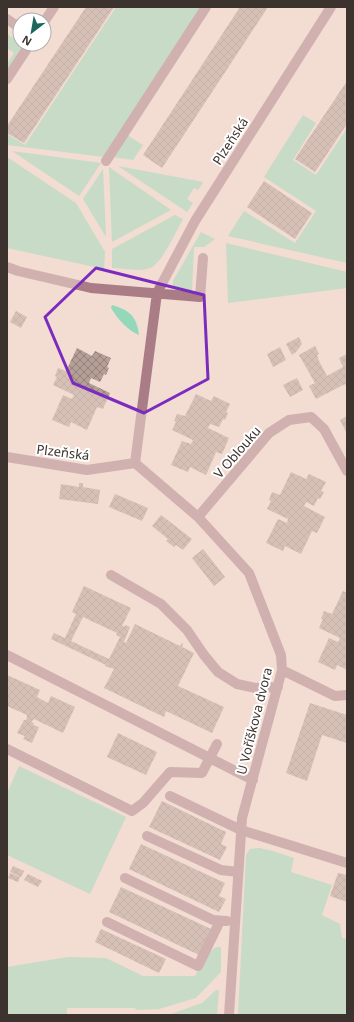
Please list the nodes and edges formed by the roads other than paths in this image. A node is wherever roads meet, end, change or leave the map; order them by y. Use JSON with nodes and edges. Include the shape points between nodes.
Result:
{"nodes":[{"id":1,"x":206,"y":7,"type":"edge"},
{"id":2,"x":331,"y":7,"type":"edge"},
{"id":3,"x":25,"y":52,"type":"edge"},
{"id":4,"x":7,"y":79,"type":"edge"},
{"id":5,"x":106,"y":161,"type":"dead end"},
{"id":6,"x":203,"y":258,"type":"dead end"},
{"id":7,"x":7,"y":267,"type":"edge"},
{"id":8,"x":157,"y":293,"type":"junction"},
{"id":9,"x":7,"y":457,"type":"edge"},
{"id":10,"x":135,"y":463,"type":"junction"},
{"id":11,"x":347,"y":471,"type":"edge"},
{"id":12,"x":198,"y":517,"type":"junction"},
{"id":13,"x":111,"y":575,"type":"dead end"},
{"id":14,"x":7,"y":655,"type":"edge"},
{"id":15,"x":282,"y":670,"type":"junction"},
{"id":16,"x":278,"y":687,"type":"junction"},
{"id":17,"x":347,"y":695,"type":"edge"},
{"id":18,"x":217,"y":744,"type":"dead end"},
{"id":19,"x":7,"y":750,"type":"edge"},
{"id":20,"x":210,"y":757,"type":"junction"},
{"id":21,"x":253,"y":780,"type":"junction"},
{"id":22,"x":170,"y":796,"type":"dead end"},
{"id":23,"x":241,"y":830,"type":"junction"},
{"id":24,"x":147,"y":836,"type":"dead end"},
{"id":25,"x":347,"y":863,"type":"edge"},
{"id":26,"x":238,"y":872,"type":"junction"},
{"id":27,"x":124,"y":878,"type":"dead end"},
{"id":28,"x":220,"y":921,"type":"junction"},
{"id":29,"x":107,"y":922,"type":"dead end"},
{"id":30,"x":235,"y":922,"type":"junction"},
{"id":31,"x":229,"y":1015,"type":"edge"}],
"edges":[{"from":1,"to":5,"type":"street"},
{"from":2,"to":8,"type":"street","name":"Plzeňská","via":[[195,221]]},
{"from":3,"to":4,"type":"street"},
{"from":6,"to":8,"type":"street","via":[[200,297]]},
{"from":7,"to":8,"type":"street","via":[[91,288]]},
{"from":8,"to":10,"type":"street","name":"Plzeňská"},
{"from":9,"to":10,"type":"street","name":"Plzeňská","via":[[87,470]]},
{"from":10,"to":12,"type":"street","name":"U Voříškova dvora"},
{"from":11,"to":12,"type":"street","name":"V Oblouku","via":[[324,429],[310,417],[289,420],[269,433]]},
{"from":12,"to":15,"type":"street","name":"U Voříškova dvora","via":[[249,573],[281,655]]},
{"from":13,"to":16,"type":"street","via":[[161,604],[187,630],[218,672],[237,684],[256,688]]},
{"from":14,"to":20,"type":"street"},
{"from":15,"to":16,"type":"street","name":"U Voříškova dvora"},
{"from":15,"to":17,"type":"street","via":[[336,696]]},
{"from":16,"to":21,"type":"street","name":"U Voříškova dvora"},
{"from":18,"to":20,"type":"street"},
{"from":19,"to":20,"type":"street","via":[[132,811],[143,803],[170,772],[202,773]]},
{"from":20,"to":21,"type":"street"},
{"from":21,"to":23,"type":"street","name":"U Voříškova dvora"},
{"from":22,"to":23,"type":"street"},
{"from":23,"to":25,"type":"street"},
{"from":23,"to":26,"type":"street","name":"U Voříškova dvora"},
{"from":24,"to":26,"type":"street","via":[[221,870]]},
{"from":26,"to":30,"type":"street","name":"U Voříškova dvora"},
{"from":27,"to":28,"type":"street"},
{"from":28,"to":29,"type":"street","via":[[198,966]]},
{"from":28,"to":30,"type":"street"},
{"from":30,"to":31,"type":"street","name":"U Voříškova dvora"}]}
